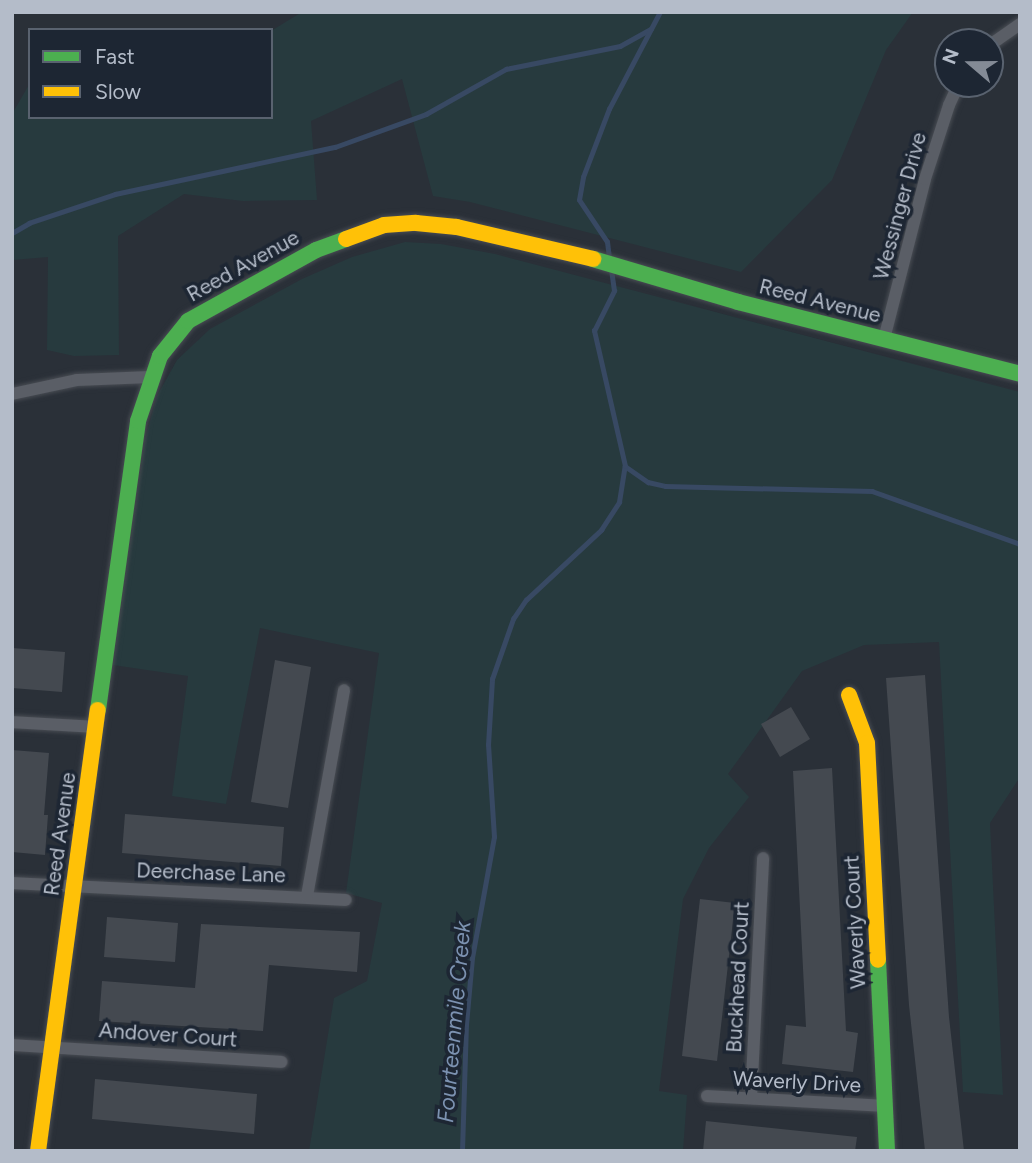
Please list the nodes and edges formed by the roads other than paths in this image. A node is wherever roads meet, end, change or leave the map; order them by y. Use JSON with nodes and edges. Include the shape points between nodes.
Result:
{"nodes":[{"id":1,"x":1020,"y":24,"type":"edge"},
{"id":2,"x":1004,"y":35,"type":"edge"},
{"id":3,"x":953,"y":98,"type":"edge"},
{"id":4,"x":884,"y":339,"type":"junction"},
{"id":5,"x":1020,"y":374,"type":"edge"},
{"id":6,"x":150,"y":377,"type":"junction"},
{"id":7,"x":12,"y":394,"type":"edge"},
{"id":8,"x":344,"y":690,"type":"dead end"},
{"id":9,"x":849,"y":695,"type":"dead end"},
{"id":10,"x":12,"y":722,"type":"edge"},
{"id":11,"x":95,"y":727,"type":"junction"},
{"id":12,"x":763,"y":858,"type":"dead end"},
{"id":13,"x":12,"y":883,"type":"edge"},
{"id":14,"x":74,"y":886,"type":"junction"},
{"id":15,"x":307,"y":896,"type":"junction"},
{"id":16,"x":346,"y":900,"type":"dead end"},
{"id":17,"x":12,"y":1045,"type":"edge"},
{"id":18,"x":52,"y":1047,"type":"junction"},
{"id":19,"x":281,"y":1062,"type":"dead end"},
{"id":20,"x":707,"y":1096,"type":"dead end"},
{"id":21,"x":751,"y":1098,"type":"junction"},
{"id":22,"x":885,"y":1106,"type":"junction"},
{"id":23,"x":38,"y":1151,"type":"edge"},
{"id":24,"x":887,"y":1151,"type":"edge"}],
"edges":[{"from":1,"to":2,"type":"street"},
{"from":3,"to":4,"type":"street","name":"Wessinger Drive","via":[[936,139]]},
{"from":4,"to":5,"type":"street","name":"Reed Avenue"},
{"from":4,"to":6,"type":"street","name":"Reed Avenue","via":[[568,252],[434,224],[384,225],[316,250],[203,310],[170,341]]},
{"from":6,"to":7,"type":"street","via":[[77,380]]},
{"from":6,"to":11,"type":"street","name":"Reed Avenue","via":[[125,502]]},
{"from":8,"to":15,"type":"street"},
{"from":9,"to":22,"type":"street","name":"Waverly Court","via":[[867,743]]},
{"from":10,"to":11,"type":"street"},
{"from":11,"to":14,"type":"street","name":"Reed Avenue"},
{"from":12,"to":21,"type":"street","name":"Buckhead Court"},
{"from":13,"to":14,"type":"street","name":"Deerchase Lane"},
{"from":14,"to":15,"type":"street","name":"Deerchase Lane"},
{"from":14,"to":18,"type":"street","name":"Reed Avenue"},
{"from":15,"to":16,"type":"street","name":"Deerchase Lane"},
{"from":17,"to":18,"type":"street","name":"Andover Court"},
{"from":18,"to":19,"type":"street","name":"Andover Court"},
{"from":18,"to":23,"type":"street","name":"Reed Avenue"},
{"from":20,"to":21,"type":"street","name":"Waverly Drive"},
{"from":21,"to":22,"type":"street","name":"Waverly Drive"},
{"from":22,"to":24,"type":"street","name":"Waverly Court"}]}
